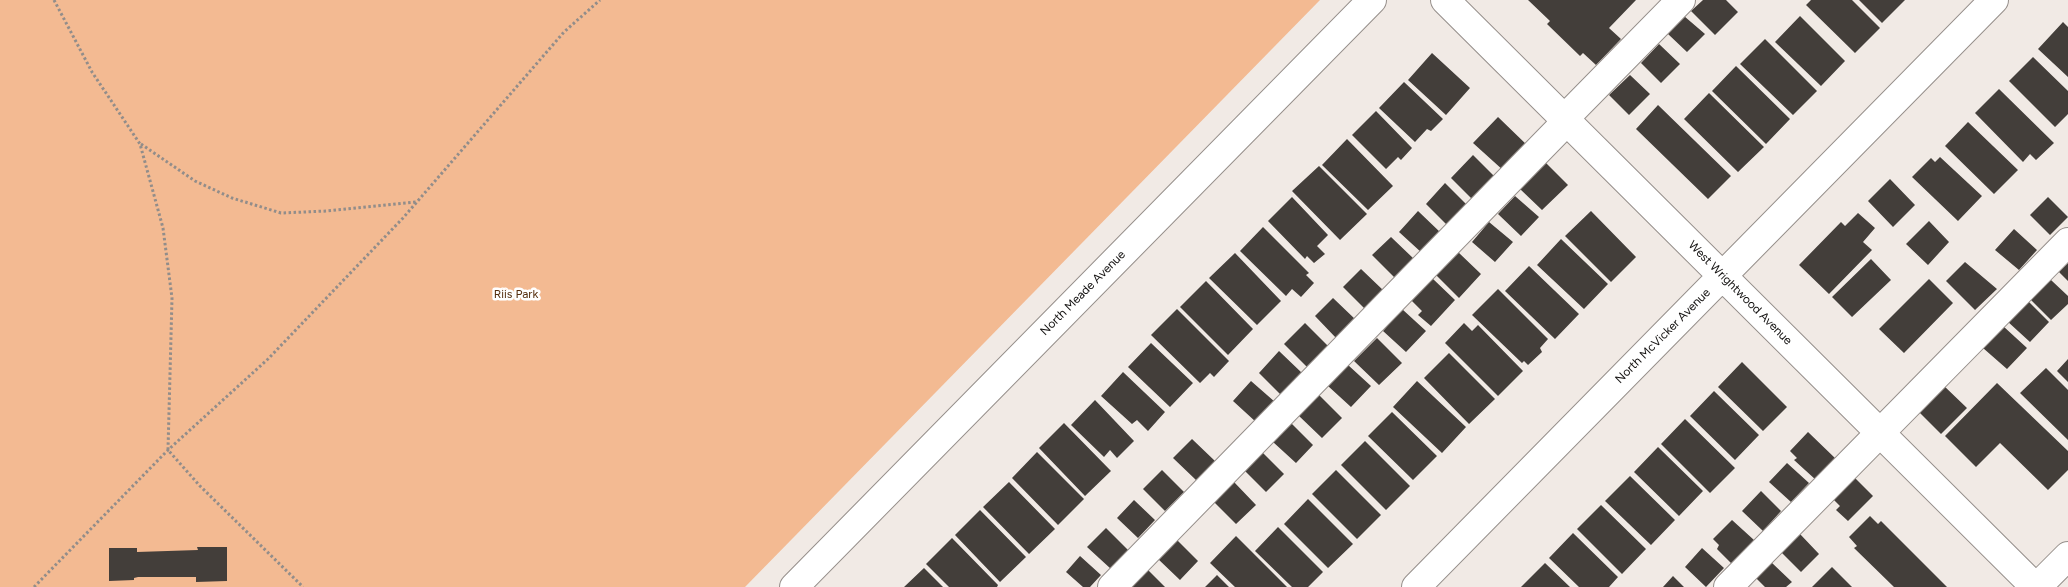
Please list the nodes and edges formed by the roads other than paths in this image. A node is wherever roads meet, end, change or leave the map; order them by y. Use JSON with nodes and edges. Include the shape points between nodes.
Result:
{"nodes":[{"id":1,"x":1372,"y":0,"type":"edge"},
{"id":2,"x":1445,"y":0,"type":"edge"},
{"id":3,"x":1681,"y":0,"type":"edge"},
{"id":4,"x":1994,"y":0,"type":"edge"},
{"id":5,"x":1566,"y":120,"type":"junction"},
{"id":6,"x":2068,"y":242,"type":"edge"},
{"id":7,"x":1722,"y":276,"type":"junction"},
{"id":8,"x":1880,"y":433,"type":"junction"},
{"id":9,"x":2068,"y":556,"type":"edge"},
{"id":10,"x":794,"y":587,"type":"edge"},
{"id":11,"x":1112,"y":587,"type":"edge"},
{"id":12,"x":1416,"y":587,"type":"edge"},
{"id":13,"x":1728,"y":587,"type":"edge"},
{"id":14,"x":2036,"y":587,"type":"edge"}],
"edges":[{"from":1,"to":10,"type":"street","name":"North Meade Avenue"},
{"from":2,"to":5,"type":"street","name":"West Wrightwood Avenue"},
{"from":3,"to":5,"type":"street"},
{"from":4,"to":7,"type":"street","name":"North McVicker Avenue"},
{"from":5,"to":7,"type":"street","name":"West Wrightwood Avenue"},
{"from":5,"to":11,"type":"street"},
{"from":6,"to":8,"type":"street"},
{"from":7,"to":8,"type":"street","name":"West Wrightwood Avenue"},
{"from":7,"to":12,"type":"street","name":"North McVicker Avenue"},
{"from":8,"to":13,"type":"street"},
{"from":8,"to":14,"type":"street","name":"West Wrightwood Avenue"},
{"from":9,"to":14,"type":"street"}]}
